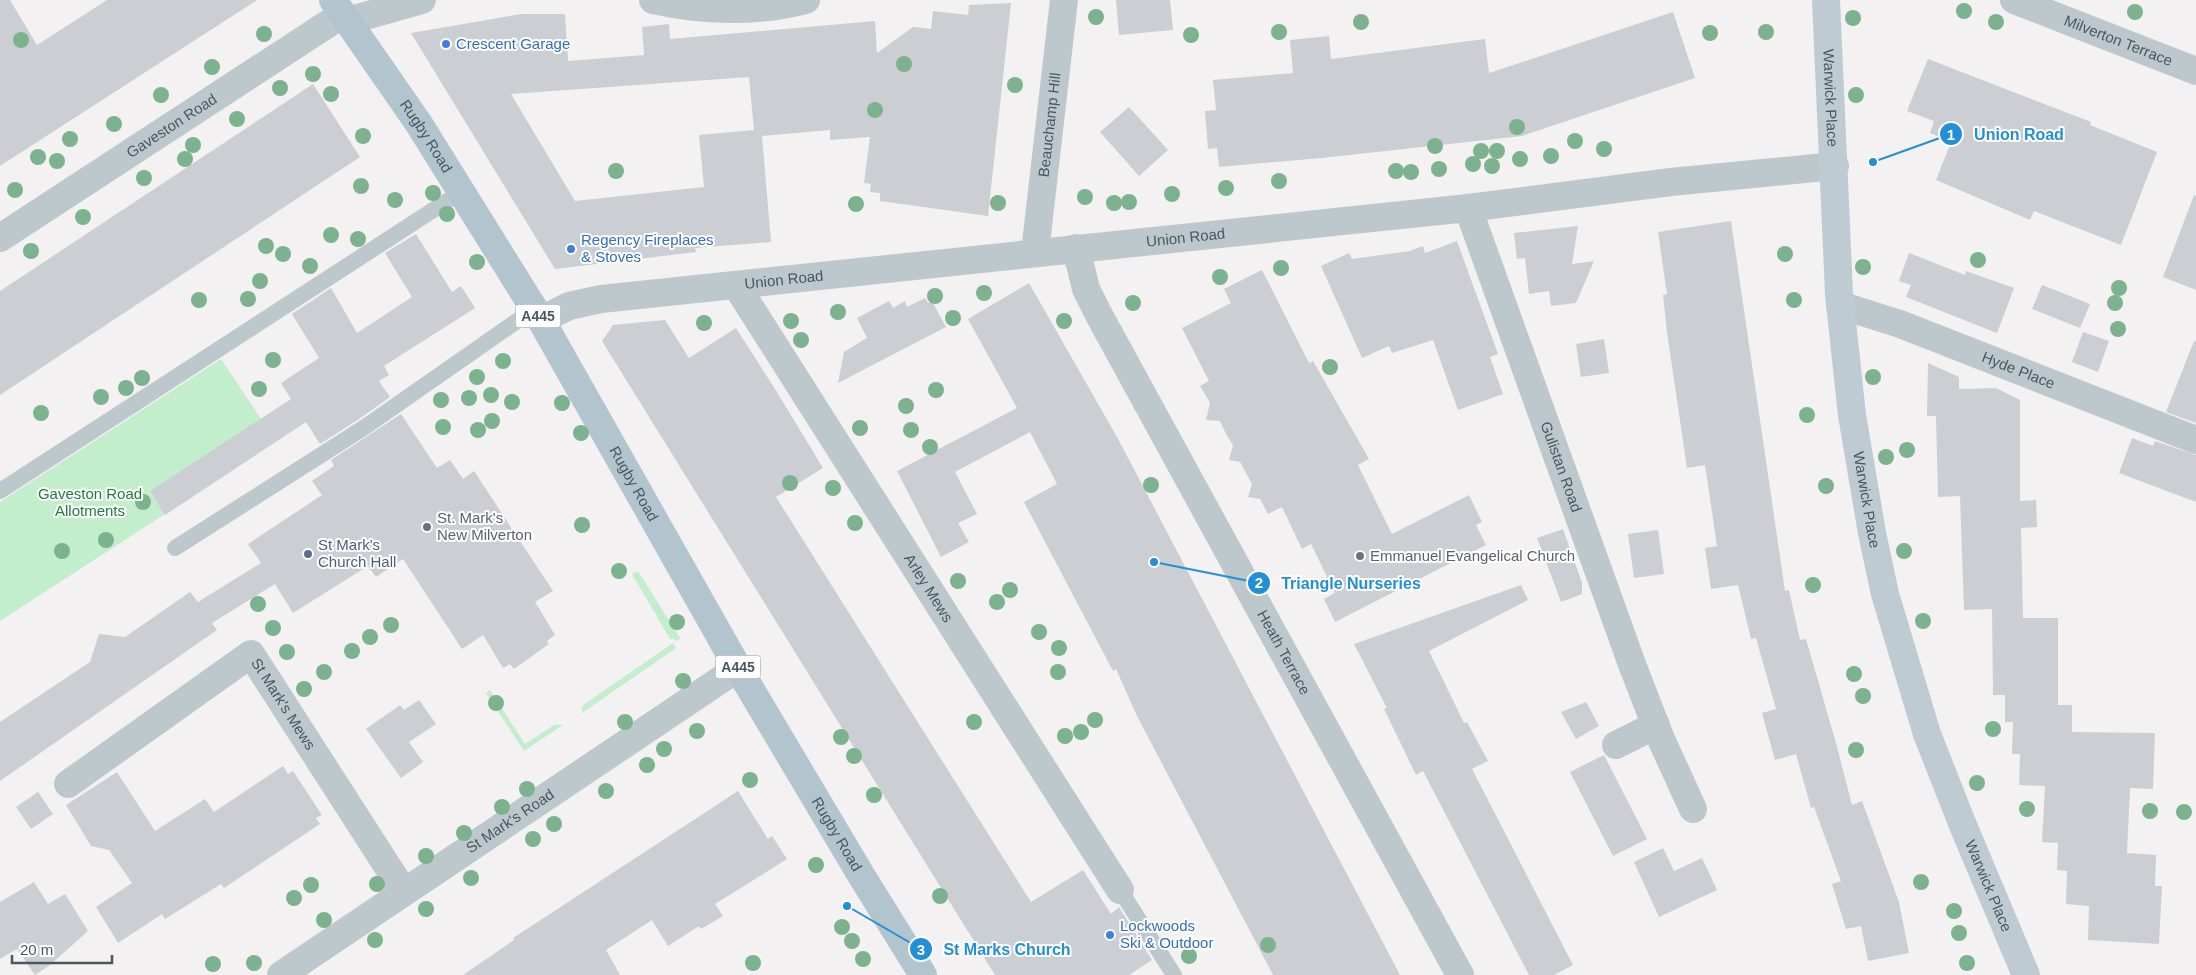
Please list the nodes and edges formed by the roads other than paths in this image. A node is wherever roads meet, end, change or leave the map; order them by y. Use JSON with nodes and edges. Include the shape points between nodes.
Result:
{"nodes":[{"id":1,"x":422,"y":0,"type":"edge"},
{"id":2,"x":653,"y":0,"type":"edge"},
{"id":3,"x":806,"y":0,"type":"edge"},
{"id":4,"x":1064,"y":0,"type":"edge"},
{"id":5,"x":1826,"y":0,"type":"edge"},
{"id":6,"x":2014,"y":0,"type":"edge"},
{"id":7,"x":341,"y":12,"type":"edge"},
{"id":8,"x":2196,"y":71,"type":"edge"},
{"id":9,"x":1835,"y":166,"type":"junction"},
{"id":10,"x":462,"y":192,"type":"junction"},
{"id":11,"x":1468,"y":208,"type":"junction"},
{"id":12,"x":0,"y":238,"type":"edge"},
{"id":13,"x":1076,"y":248,"type":"junction"},
{"id":14,"x":1035,"y":252,"type":"junction"},
{"id":15,"x":736,"y":285,"type":"junction"},
{"id":16,"x":1840,"y":305,"type":"junction"},
{"id":17,"x":537,"y":315,"type":"junction"},
{"id":18,"x":2196,"y":440,"type":"edge"},
{"id":19,"x":0,"y":491,"type":"edge"},
{"id":20,"x":175,"y":548,"type":"dead end"},
{"id":21,"x":738,"y":668,"type":"junction"},
{"id":22,"x":1656,"y":725,"type":"junction"},
{"id":23,"x":1616,"y":745,"type":"dead end"},
{"id":24,"x":68,"y":784,"type":"dead end"},
{"id":25,"x":1693,"y":809,"type":"dead end"},
{"id":26,"x":1120,"y":890,"type":"joint"},
{"id":27,"x":404,"y":892,"type":"junction"},
{"id":28,"x":281,"y":975,"type":"edge"},
{"id":29,"x":923,"y":975,"type":"edge"},
{"id":30,"x":1174,"y":975,"type":"edge"},
{"id":31,"x":1460,"y":975,"type":"edge"},
{"id":32,"x":2026,"y":975,"type":"edge"}],
"edges":[{"from":1,"to":7,"type":"street","name":"Gaveston Road"},
{"from":2,"to":3,"type":"street","via":[[692,7],[734,9]]},
{"from":4,"to":14,"type":"street","name":"Beauchamp Hill"},
{"from":5,"to":9,"type":"main road","name":"Warwick Place"},
{"from":6,"to":8,"type":"street","name":"Milverton Terrace"},
{"from":7,"to":10,"type":"main road","name":"Rugby Road","number":"A445"},
{"from":7,"to":12,"type":"street","name":"Gaveston Road"},
{"from":9,"to":11,"type":"street","name":"Union Road","via":[[1671,182]]},
{"from":9,"to":16,"type":"main road","name":"Warwick Place"},
{"from":10,"to":17,"type":"main road","name":"Rugby Road","number":"A445"},
{"from":10,"to":19,"type":"lane"},
{"from":11,"to":13,"type":"street","name":"Union Road"},
{"from":11,"to":22,"type":"street","name":"Gulistan Road"},
{"from":13,"to":14,"type":"street","name":"Union Road"},
{"from":13,"to":31,"type":"street","name":"Heath Terrace","via":[[1086,289]]},
{"from":14,"to":15,"type":"street","name":"Union Road"},
{"from":15,"to":17,"type":"street","name":"Union Road","via":[[594,300]]},
{"from":15,"to":26,"type":"street","name":"Arley Mews"},
{"from":16,"to":18,"type":"street","name":"Hyde Place","via":[[1900,324]]},
{"from":16,"to":32,"type":"main road","name":"Warwick Place","via":[[1854,435],[1885,594],[1927,734]]},
{"from":17,"to":20,"type":"lane"},
{"from":17,"to":21,"type":"main road","name":"Rugby Road","number":"A445"},
{"from":21,"to":27,"type":"street","name":"St Mark's Road"},
{"from":21,"to":29,"type":"main road","name":"Rugby Road","number":"A445"},
{"from":22,"to":23,"type":"street"},
{"from":22,"to":25,"type":"street","name":"Gulistan Road"},
{"from":24,"to":27,"type":"street","name":"St Mark's Mews","via":[[251,654]]},
{"from":26,"to":30,"type":"lane"},
{"from":27,"to":28,"type":"street","name":"St Mark's Road"}]}
